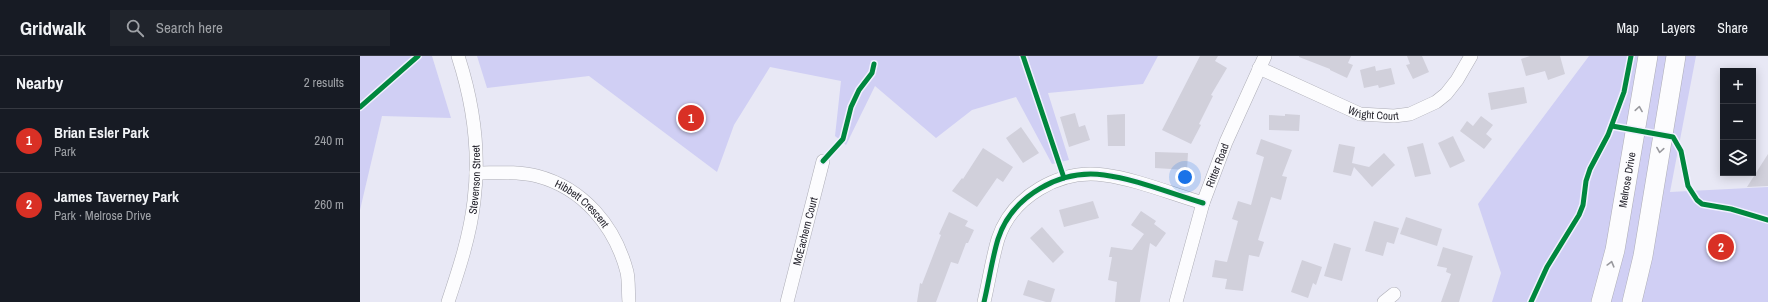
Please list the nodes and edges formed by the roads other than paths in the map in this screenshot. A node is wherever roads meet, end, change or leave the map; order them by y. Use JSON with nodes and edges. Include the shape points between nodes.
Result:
{"nodes":[{"id":1,"x":458,"y":56,"type":"edge"},
{"id":2,"x":1265,"y":56,"type":"edge"},
{"id":3,"x":1471,"y":56,"type":"edge"},
{"id":4,"x":1648,"y":56,"type":"edge"},
{"id":5,"x":1676,"y":56,"type":"edge"},
{"id":6,"x":1259,"y":68,"type":"junction"},
{"id":7,"x":823,"y":161,"type":"dead end"},
{"id":8,"x":476,"y":173,"type":"junction"},
{"id":9,"x":1203,"y":204,"type":"junction"},
{"id":10,"x":1180,"y":301,"type":"edge"},
{"id":11,"x":448,"y":302,"type":"edge"},
{"id":12,"x":629,"y":302,"type":"edge"},
{"id":13,"x":787,"y":302,"type":"edge"},
{"id":14,"x":984,"y":302,"type":"edge"},
{"id":15,"x":1601,"y":302,"type":"edge"},
{"id":16,"x":1632,"y":302,"type":"edge"}],
"edges":[{"from":1,"to":8,"type":"street","name":"Stevenson Street","via":[[471,106]]},
{"from":2,"to":6,"type":"street","name":"Ritter Road"},
{"from":3,"to":6,"type":"street","name":"Wright Court","via":[[1457,80],[1436,102],[1410,114],[1394,116],[1360,114]]},
{"from":15,"to":4,"type":"main road","name":"Melrose Drive","one_way":true,"via":[[1615,250]]},
{"from":5,"to":16,"type":"main road","one_way":true,"via":[[1643,256]]},
{"from":6,"to":9,"type":"street","name":"Ritter Road","via":[[1226,142]]},
{"from":7,"to":13,"type":"street","name":"McEachern Court"},
{"from":8,"to":11,"type":"street","name":"Stevenson Street","via":[[470,226]]},
{"from":8,"to":12,"type":"street","name":"Hibbett Crescent","via":[[537,176],[561,185],[583,199],[603,221],[618,244],[627,273]]},
{"from":9,"to":10,"type":"street","name":"Ritter Road"},
{"from":9,"to":14,"type":"street","via":[[1103,174],[1064,178],[1045,185],[1028,196],[1006,222],[998,240]]}]}
